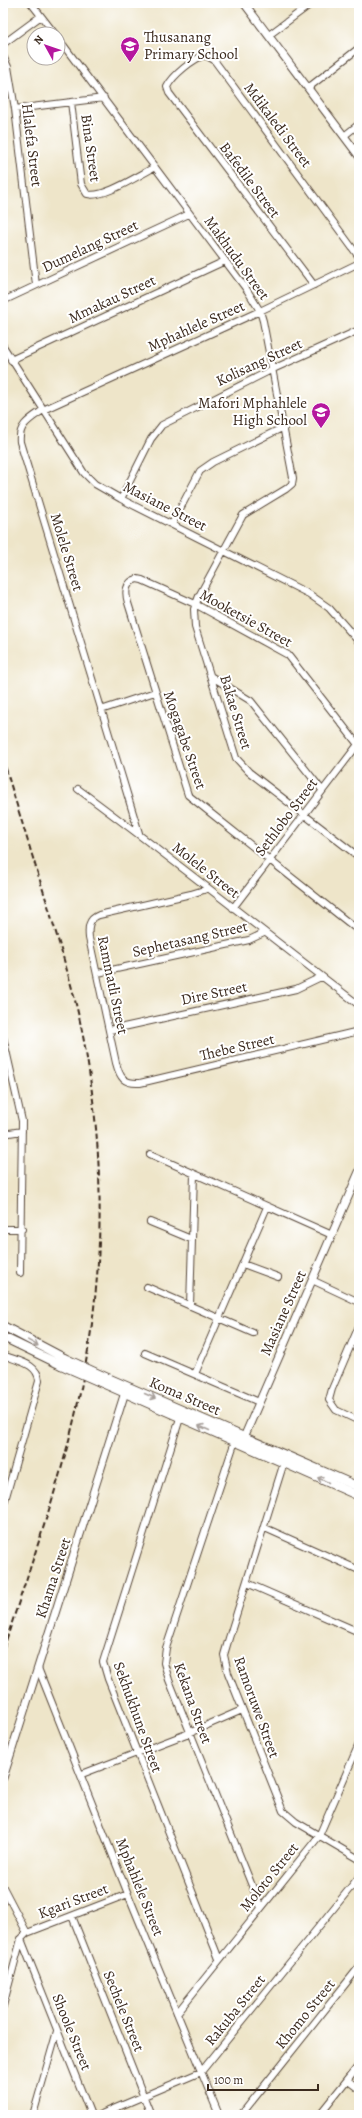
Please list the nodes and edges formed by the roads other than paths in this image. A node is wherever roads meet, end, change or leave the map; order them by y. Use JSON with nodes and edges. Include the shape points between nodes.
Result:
{"nodes":[{"id":1,"x":31,"y":3,"type":"edge"},
{"id":2,"x":244,"y":3,"type":"edge"},
{"id":3,"x":312,"y":3,"type":"edge"},
{"id":4,"x":41,"y":16,"type":"junction"},
{"id":5,"x":49,"y":26,"type":"edge"},
{"id":6,"x":268,"y":36,"type":"junction"},
{"id":7,"x":3,"y":44,"type":"edge"},
{"id":8,"x":66,"y":48,"type":"edge"},
{"id":9,"x":359,"y":48,"type":"edge"},
{"id":10,"x":3,"y":56,"type":"edge"},
{"id":11,"x":308,"y":88,"type":"junction"},
{"id":12,"x":167,"y":90,"type":"joint"},
{"id":13,"x":104,"y":98,"type":"junction"},
{"id":14,"x":72,"y":102,"type":"junction"},
{"id":15,"x":15,"y":109,"type":"junction"},
{"id":16,"x":359,"y":124,"type":"edge"},
{"id":17,"x":344,"y":136,"type":"junction"},
{"id":18,"x":359,"y":156,"type":"edge"},
{"id":19,"x":155,"y":167,"type":"junction"},
{"id":20,"x":189,"y":214,"type":"junction"},
{"id":21,"x":359,"y":257,"type":"edge"},
{"id":22,"x":225,"y":261,"type":"junction"},
{"id":23,"x":359,"y":263,"type":"edge"},
{"id":24,"x":36,"y":285,"type":"junction"},
{"id":25,"x":314,"y":285,"type":"junction"},
{"id":26,"x":3,"y":301,"type":"edge"},
{"id":27,"x":260,"y":311,"type":"junction"},
{"id":28,"x":359,"y":330,"type":"edge"},
{"id":29,"x":3,"y":346,"type":"edge"},
{"id":30,"x":11,"y":360,"type":"junction"},
{"id":31,"x":273,"y":369,"type":"junction"},
{"id":32,"x":43,"y":410,"type":"junction"},
{"id":33,"x":284,"y":427,"type":"junction"},
{"id":34,"x":121,"y":499,"type":"junction"},
{"id":35,"x":172,"y":524,"type":"junction"},
{"id":36,"x":223,"y":550,"type":"junction"},
{"id":37,"x":133,"y":580,"type":"joint"},
{"id":38,"x":195,"y":604,"type":"junction"},
{"id":39,"x":359,"y":642,"type":"edge"},
{"id":40,"x":212,"y":677,"type":"junction"},
{"id":41,"x":155,"y":692,"type":"junction"},
{"id":42,"x":101,"y":710,"type":"junction"},
{"id":43,"x":359,"y":744,"type":"edge"},
{"id":44,"x":78,"y":789,"type":"dead end"},
{"id":45,"x":322,"y":790,"type":"junction"},
{"id":46,"x":304,"y":816,"type":"junction"},
{"id":47,"x":139,"y":834,"type":"junction"},
{"id":48,"x":359,"y":857,"type":"edge"},
{"id":49,"x":269,"y":861,"type":"junction"},
{"id":50,"x":207,"y":889,"type":"junction"},
{"id":51,"x":233,"y":908,"type":"junction"},
{"id":52,"x":359,"y":931,"type":"edge"},
{"id":53,"x":264,"y":933,"type":"junction"},
{"id":54,"x":98,"y":973,"type":"junction"},
{"id":55,"x":322,"y":976,"type":"junction"},
{"id":56,"x":359,"y":1005,"type":"edge"},
{"id":57,"x":110,"y":1030,"type":"junction"},
{"id":58,"x":359,"y":1031,"type":"edge"},
{"id":59,"x":3,"y":1036,"type":"edge"},
{"id":60,"x":122,"y":1079,"type":"joint"},
{"id":61,"x":22,"y":1131,"type":"junction"},
{"id":62,"x":3,"y":1134,"type":"edge"},
{"id":63,"x":150,"y":1154,"type":"dead end"},
{"id":64,"x":359,"y":1172,"type":"edge"},
{"id":65,"x":194,"y":1174,"type":"junction"},
{"id":66,"x":267,"y":1207,"type":"junction"},
{"id":67,"x":150,"y":1222,"type":"dead end"},
{"id":68,"x":3,"y":1229,"type":"edge"},
{"id":69,"x":22,"y":1229,"type":"junction"},
{"id":70,"x":332,"y":1235,"type":"junction"},
{"id":71,"x":191,"y":1239,"type":"junction"},
{"id":72,"x":243,"y":1264,"type":"junction"},
{"id":73,"x":20,"y":1272,"type":"dead end"},
{"id":74,"x":278,"y":1277,"type":"dead end"},
{"id":75,"x":312,"y":1280,"type":"junction"},
{"id":76,"x":147,"y":1287,"type":"dead end"},
{"id":77,"x":359,"y":1302,"type":"edge"},
{"id":78,"x":190,"y":1306,"type":"junction"},
{"id":79,"x":219,"y":1319,"type":"junction"},
{"id":80,"x":3,"y":1326,"type":"edge"},
{"id":81,"x":359,"y":1326,"type":"edge"},
{"id":82,"x":253,"y":1333,"type":"dead end"},
{"id":83,"x":3,"y":1337,"type":"edge"},
{"id":84,"x":145,"y":1353,"type":"dead end"},
{"id":85,"x":3,"y":1355,"type":"edge"},
{"id":86,"x":62,"y":1362,"type":"junction"},
{"id":87,"x":195,"y":1374,"type":"junction"},
{"id":88,"x":126,"y":1390,"type":"junction"},
{"id":89,"x":259,"y":1402,"type":"junction"},
{"id":90,"x":182,"y":1414,"type":"junction"},
{"id":91,"x":359,"y":1421,"type":"edge"},
{"id":92,"x":239,"y":1439,"type":"junction"},
{"id":93,"x":286,"y":1459,"type":"junction"},
{"id":94,"x":359,"y":1487,"type":"edge"},
{"id":95,"x":359,"y":1496,"type":"edge"},
{"id":96,"x":3,"y":1507,"type":"edge"},
{"id":97,"x":265,"y":1528,"type":"junction"},
{"id":98,"x":359,"y":1570,"type":"edge"},
{"id":99,"x":247,"y":1583,"type":"junction"},
{"id":100,"x":359,"y":1632,"type":"edge"},
{"id":101,"x":38,"y":1668,"type":"junction"},
{"id":102,"x":242,"y":1710,"type":"junction"},
{"id":103,"x":189,"y":1732,"type":"junction"},
{"id":104,"x":359,"y":1744,"type":"edge"},
{"id":105,"x":137,"y":1752,"type":"junction"},
{"id":106,"x":82,"y":1774,"type":"junction"},
{"id":107,"x":3,"y":1778,"type":"edge"},
{"id":108,"x":319,"y":1836,"type":"junction"},
{"id":109,"x":359,"y":1859,"type":"edge"},
{"id":110,"x":359,"y":1877,"type":"edge"},
{"id":111,"x":3,"y":1887,"type":"edge"},
{"id":112,"x":128,"y":1894,"type":"junction"},
{"id":113,"x":261,"y":1908,"type":"junction"},
{"id":114,"x":72,"y":1916,"type":"junction"},
{"id":115,"x":27,"y":1932,"type":"junction"},
{"id":116,"x":21,"y":1939,"type":"junction"},
{"id":117,"x":15,"y":1958,"type":"junction"},
{"id":118,"x":29,"y":1959,"type":"junction"},
{"id":119,"x":219,"y":1959,"type":"junction"},
{"id":120,"x":359,"y":1968,"type":"edge"},
{"id":121,"x":3,"y":2006,"type":"edge"},
{"id":122,"x":177,"y":2013,"type":"junction"},
{"id":123,"x":57,"y":2031,"type":"junction"},
{"id":124,"x":359,"y":2065,"type":"edge"},
{"id":125,"x":201,"y":2072,"type":"junction"},
{"id":126,"x":347,"y":2080,"type":"junction"},
{"id":127,"x":359,"y":2089,"type":"edge"},
{"id":128,"x":144,"y":2096,"type":"junction"},
{"id":129,"x":33,"y":2115,"type":"edge"},
{"id":130,"x":92,"y":2115,"type":"edge"},
{"id":131,"x":99,"y":2115,"type":"edge"},
{"id":132,"x":151,"y":2115,"type":"edge"},
{"id":133,"x":219,"y":2115,"type":"edge"},
{"id":134,"x":241,"y":2115,"type":"edge"},
{"id":135,"x":319,"y":2115,"type":"edge"}],
"edges":[{"from":1,"to":4,"type":"street"},
{"from":2,"to":6,"type":"street"},
{"from":3,"to":6,"type":"street"},
{"from":4,"to":5,"type":"street"},
{"from":4,"to":7,"type":"street"},
{"from":6,"to":11,"type":"street"},
{"from":8,"to":13,"type":"street","name":"Makhudu Street"},
{"from":9,"to":11,"type":"street"},
{"from":10,"to":15,"type":"street","name":"Hlalefa Street","via":[[8,67]]},
{"from":11,"to":17,"type":"street"},
{"from":12,"to":21,"type":"street","name":"Mdikaledi Street","via":[[169,83],[198,58],[205,55],[214,60]]},
{"from":12,"to":25,"type":"street","name":"Bafedile Street"},
{"from":13,"to":14,"type":"street"},
{"from":13,"to":19,"type":"street","name":"Makhudu Street"},
{"from":14,"to":15,"type":"street"},
{"from":14,"to":19,"type":"street","name":"Bina Street","via":[[81,184],[87,194],[93,196],[103,193]]},
{"from":15,"to":24,"type":"street","name":"Hlalefa Street"},
{"from":16,"to":17,"type":"street"},
{"from":17,"to":18,"type":"street"},
{"from":19,"to":20,"type":"street","name":"Makhudu Street"},
{"from":20,"to":22,"type":"street","name":"Makhudu Street"},
{"from":20,"to":24,"type":"street","name":"Dumelang Street"},
{"from":22,"to":27,"type":"street","name":"Makhudu Street"},
{"from":22,"to":30,"type":"street","name":"Mmakau Street"},
{"from":23,"to":25,"type":"street","name":"Mphahlele Street"},
{"from":24,"to":26,"type":"street","name":"Dumelang Street"},
{"from":25,"to":27,"type":"street","name":"Mphahlele Street"},
{"from":27,"to":31,"type":"street","name":"Makhudu Street"},
{"from":27,"to":32,"type":"street","name":"Mphahlele Street"},
{"from":28,"to":31,"type":"street","name":"Kolisang Street"},
{"from":29,"to":30,"type":"street","name":"Masiane Street"},
{"from":30,"to":32,"type":"street","name":"Masiane Street"},
{"from":31,"to":33,"type":"street","name":"Makhudu Street"},
{"from":31,"to":34,"type":"street","name":"Kolisang Street","via":[[162,424]]},
{"from":32,"to":34,"type":"street","name":"Masiane Street","via":[[84,473],[95,484]]},
{"from":32,"to":42,"type":"street","name":"Molele Street","via":[[23,424],[20,442]]},
{"from":33,"to":35,"type":"street","via":[[200,471]]},
{"from":33,"to":36,"type":"street","name":"Makhudu Street","via":[[293,474],[292,484],[242,515]]},
{"from":34,"to":35,"type":"street","name":"Masiane Street"},
{"from":35,"to":36,"type":"street","name":"Masiane Street"},
{"from":36,"to":38,"type":"street","name":"Bakae Street"},
{"from":36,"to":39,"type":"street","name":"Masiane Street","via":[[320,600]]},
{"from":37,"to":38,"type":"street","name":"Mooketsie Street","via":[[142,580]]},
{"from":37,"to":41,"type":"street","name":"Mogagabe Street","via":[[127,587],[126,596]]},
{"from":38,"to":40,"type":"street","name":"Bakae Street","via":[[195,627]]},
{"from":38,"to":43,"type":"street","name":"Mooketsie Street","via":[[288,655]]},
{"from":40,"to":45,"type":"street","via":[[251,701]]},
{"from":40,"to":46,"type":"street","name":"Bakae Street","via":[[236,758],[249,772]]},
{"from":41,"to":42,"type":"street"},
{"from":41,"to":49,"type":"street","name":"Mogagabe Street","via":[[188,795]]},
{"from":42,"to":47,"type":"street","name":"Molele Street"},
{"from":43,"to":45,"type":"street","name":"Sethlobo Street"},
{"from":44,"to":47,"type":"street"},
{"from":45,"to":46,"type":"street","name":"Sethlobo Street"},
{"from":46,"to":48,"type":"street","name":"Bakae Street"},
{"from":46,"to":49,"type":"street","name":"Sethlobo Street"},
{"from":47,"to":50,"type":"street","name":"Molele Street"},
{"from":49,"to":51,"type":"street","name":"Sethlobo Street"},
{"from":49,"to":52,"type":"street","name":"Mogagabe Street"},
{"from":50,"to":51,"type":"street","name":"Molele Street"},
{"from":50,"to":54,"type":"street","name":"Rammatli Street","via":[[93,918],[89,924],[89,938]]},
{"from":51,"to":53,"type":"street","name":"Molele Street"},
{"from":53,"to":54,"type":"street","name":"Sephetasang Street","via":[[249,940]]},
{"from":53,"to":55,"type":"street","name":"Molele Street"},
{"from":54,"to":57,"type":"street","name":"Rammatli Street"},
{"from":55,"to":56,"type":"street","name":"Molele Street"},
{"from":55,"to":57,"type":"street","name":"Dire Street","via":[[296,989]]},
{"from":57,"to":60,"type":"street","name":"Rammatli Street","via":[[116,1063]]},
{"from":58,"to":60,"type":"street","name":"Thebe Street","via":[[140,1083],[129,1083]]},
{"from":59,"to":61,"type":"street"},
{"from":61,"to":62,"type":"street"},
{"from":61,"to":69,"type":"street"},
{"from":63,"to":65,"type":"street"},
{"from":64,"to":70,"type":"street","name":"Masiane Street"},
{"from":65,"to":66,"type":"street"},
{"from":65,"to":71,"type":"street"},
{"from":66,"to":70,"type":"street"},
{"from":66,"to":72,"type":"street"},
{"from":67,"to":71,"type":"street"},
{"from":68,"to":69,"type":"street"},
{"from":69,"to":73,"type":"street"},
{"from":70,"to":75,"type":"street","name":"Masiane Street"},
{"from":71,"to":78,"type":"street"},
{"from":72,"to":74,"type":"street"},
{"from":72,"to":79,"type":"street"},
{"from":75,"to":77,"type":"street"},
{"from":75,"to":89,"type":"street","name":"Masiane Street"},
{"from":76,"to":78,"type":"street","name":"Masiane Street"},
{"from":78,"to":79,"type":"street","name":"Masiane Street"},
{"from":79,"to":82,"type":"street","name":"Masiane Street"},
{"from":79,"to":87,"type":"street"},
{"from":80,"to":86,"type":"main road","name":"Koma Street","one_way":true},
{"from":81,"to":91,"type":"street","via":[[329,1400],[336,1410]]},
{"from":83,"to":86,"type":"main road","name":"Koma Street"},
{"from":84,"to":87,"type":"street"},
{"from":85,"to":96,"type":"street","via":[[30,1366],[37,1373],[38,1381]]},
{"from":86,"to":88,"type":"main road","name":"Koma Street","bridge":true},
{"from":87,"to":89,"type":"street"},
{"from":88,"to":90,"type":"main road","name":"Koma Street"},
{"from":88,"to":101,"type":"street","name":"Khama Street"},
{"from":89,"to":92,"type":"street","name":"Masiane Street"},
{"from":90,"to":92,"type":"main road","name":"Koma Street"},
{"from":90,"to":105,"type":"street","name":"Sekhukhune Street","via":[[103,1662]]},
{"from":92,"to":93,"type":"main road","name":"Koma Street"},
{"from":92,"to":103,"type":"street","name":"Kekana Street","via":[[164,1658],[165,1669]]},
{"from":93,"to":94,"type":"main road","name":"Koma Street"},
{"from":95,"to":93,"type":"main road","name":"Koma Street","one_way":true},
{"from":93,"to":97,"type":"street","name":"Ramoruwe Street"},
{"from":97,"to":98,"type":"street"},
{"from":97,"to":99,"type":"street","name":"Ramoruwe Street"},
{"from":99,"to":100,"type":"street"},
{"from":99,"to":102,"type":"street","name":"Ramoruwe Street","via":[[224,1655]]},
{"from":101,"to":106,"type":"street","name":"Mphahlele Street"},
{"from":101,"to":107,"type":"street","name":"Khama Street"},
{"from":102,"to":103,"type":"street"},
{"from":102,"to":108,"type":"street","name":"Ramoruwe Street","via":[[283,1811]]},
{"from":103,"to":105,"type":"street"},
{"from":103,"to":113,"type":"street","name":"Kekana Street"},
{"from":104,"to":108,"type":"street","name":"Moloto Street"},
{"from":105,"to":106,"type":"street"},
{"from":105,"to":119,"type":"street","name":"Sekhukhune Street"},
{"from":106,"to":112,"type":"street","name":"Mphahlele Street"},
{"from":108,"to":109,"type":"street","name":"Ramoruwe Street"},
{"from":108,"to":113,"type":"street","name":"Moloto Street"},
{"from":110,"to":125,"type":"street","name":"Rakuba Street"},
{"from":111,"to":115,"type":"street","name":"Kgari Street"},
{"from":112,"to":114,"type":"street","name":"Kgari Street"},
{"from":112,"to":122,"type":"street","name":"Mphahlele Street"},
{"from":113,"to":119,"type":"street","name":"Moloto Street"},
{"from":114,"to":115,"type":"street","name":"Kgari Street"},
{"from":114,"to":128,"type":"street","name":"Sechele Street"},
{"from":115,"to":116,"type":"street","name":"Kgari Street"},
{"from":116,"to":117,"type":"street","name":"Kgari Street"},
{"from":116,"to":118,"type":"street","name":"Shoole Street"},
{"from":117,"to":118,"type":"street"},
{"from":117,"to":121,"type":"street","name":"Kgari Street"},
{"from":118,"to":123,"type":"street","name":"Shoole Street"},
{"from":119,"to":122,"type":"street","name":"Moloto Street"},
{"from":120,"to":134,"type":"street","name":"Khomo Street"},
{"from":122,"to":125,"type":"street","name":"Mphahlele Street"},
{"from":123,"to":129,"type":"street"},
{"from":123,"to":130,"type":"street","name":"Shoole Street"},
{"from":124,"to":126,"type":"street"},
{"from":125,"to":128,"type":"street","name":"Rakuba Street"},
{"from":125,"to":133,"type":"street","name":"Mphahlele Street"},
{"from":126,"to":127,"type":"street"},
{"from":126,"to":135,"type":"street"},
{"from":128,"to":131,"type":"street","name":"Rakuba Street"},
{"from":128,"to":132,"type":"street","name":"Sechele Street"}]}
